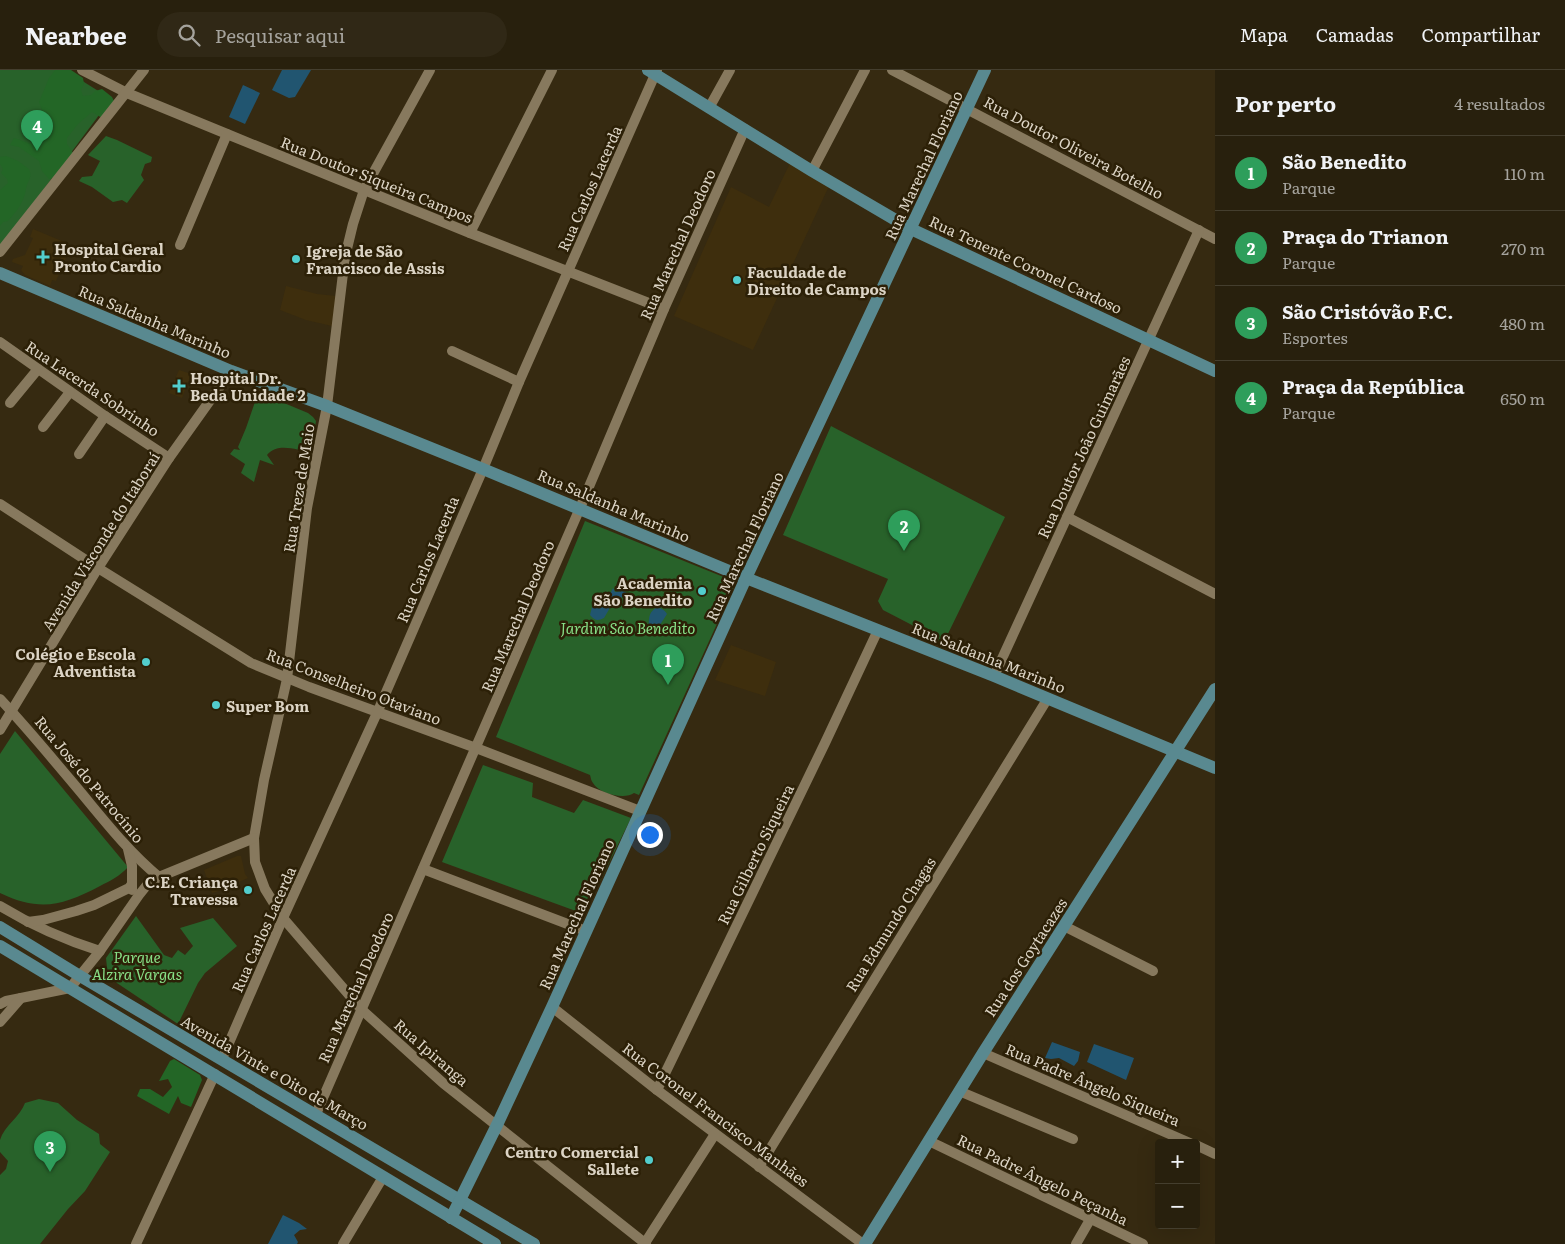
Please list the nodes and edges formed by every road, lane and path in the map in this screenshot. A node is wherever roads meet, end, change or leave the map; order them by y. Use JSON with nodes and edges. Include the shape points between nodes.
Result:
{"nodes":[{"id":1,"x":82,"y":70,"type":"edge"},
{"id":2,"x":144,"y":70,"type":"edge"},
{"id":3,"x":430,"y":70,"type":"edge"},
{"id":4,"x":552,"y":70,"type":"edge"},
{"id":5,"x":730,"y":70,"type":"edge"},
{"id":6,"x":865,"y":70,"type":"edge"},
{"id":7,"x":892,"y":70,"type":"edge"},
{"id":8,"x":985,"y":70,"type":"edge"},
{"id":9,"x":653,"y":71,"type":"edge"},
{"id":10,"x":127,"y":94,"type":"junction"},
{"id":11,"x":709,"y":108,"type":"junction"},
{"id":12,"x":968,"y":108,"type":"junction"},
{"id":13,"x":745,"y":129,"type":"junction"},
{"id":14,"x":227,"y":134,"type":"junction"},
{"id":15,"x":812,"y":171,"type":"junction"},
{"id":16,"x":364,"y":190,"type":"junction"},
{"id":17,"x":911,"y":229,"type":"junction"},
{"id":18,"x":1199,"y":230,"type":"junction"},
{"id":19,"x":470,"y":233,"type":"junction"},
{"id":20,"x":1215,"y":239,"type":"edge"},
{"id":21,"x":180,"y":245,"type":"dead end"},
{"id":22,"x":0,"y":252,"type":"edge"},
{"id":23,"x":569,"y":270,"type":"junction"},
{"id":24,"x":0,"y":273,"type":"edge"},
{"id":25,"x":664,"y":309,"type":"junction"},
{"id":26,"x":1149,"y":340,"type":"junction"},
{"id":27,"x":0,"y":343,"type":"edge"},
{"id":28,"x":452,"y":351,"type":"dead end"},
{"id":29,"x":38,"y":369,"type":"junction"},
{"id":30,"x":231,"y":371,"type":"junction"},
{"id":31,"x":1215,"y":371,"type":"edge"},
{"id":32,"x":519,"y":382,"type":"junction"},
{"id":33,"x":70,"y":392,"type":"junction"},
{"id":34,"x":10,"y":404,"type":"dead end"},
{"id":35,"x":327,"y":406,"type":"junction"},
{"id":36,"x":105,"y":416,"type":"junction"},
{"id":37,"x":43,"y":427,"type":"dead end"},
{"id":38,"x":79,"y":454,"type":"dead end"},
{"id":39,"x":170,"y":458,"type":"junction"},
{"id":40,"x":483,"y":469,"type":"junction"},
{"id":41,"x":0,"y":504,"type":"edge"},
{"id":42,"x":580,"y":508,"type":"junction"},
{"id":43,"x":1067,"y":517,"type":"junction"},
{"id":44,"x":98,"y":568,"type":"junction"},
{"id":45,"x":746,"y":578,"type":"junction"},
{"id":46,"x":1215,"y":594,"type":"edge"},
{"id":47,"x":878,"y":630,"type":"junction"},
{"id":48,"x":994,"y":676,"type":"junction"},
{"id":49,"x":287,"y":679,"type":"junction"},
{"id":50,"x":1215,"y":689,"type":"edge"},
{"id":51,"x":1048,"y":698,"type":"junction"},
{"id":52,"x":0,"y":699,"type":"edge"},
{"id":53,"x":12,"y":712,"type":"junction"},
{"id":54,"x":377,"y":713,"type":"junction"},
{"id":55,"x":0,"y":730,"type":"edge"},
{"id":56,"x":476,"y":748,"type":"junction"},
{"id":57,"x":1175,"y":752,"type":"junction"},
{"id":58,"x":1215,"y":768,"type":"edge"},
{"id":59,"x":640,"y":810,"type":"junction"},
{"id":60,"x":254,"y":838,"type":"junction"},
{"id":61,"x":128,"y":848,"type":"junction"},
{"id":62,"x":423,"y":869,"type":"junction"},
{"id":63,"x":159,"y":877,"type":"junction"},
{"id":64,"x":132,"y":884,"type":"junction"},
{"id":65,"x":0,"y":906,"type":"edge"},
{"id":66,"x":126,"y":913,"type":"junction"},
{"id":67,"x":283,"y":918,"type":"junction"},
{"id":68,"x":28,"y":922,"type":"junction"},
{"id":69,"x":1064,"y":926,"type":"junction"},
{"id":70,"x":0,"y":927,"type":"edge"},
{"id":71,"x":586,"y":931,"type":"junction"},
{"id":72,"x":0,"y":946,"type":"edge"},
{"id":73,"x":100,"y":951,"type":"junction"},
{"id":74,"x":1152,"y":971,"type":"dead end"},
{"id":75,"x":80,"y":976,"type":"junction"},
{"id":76,"x":70,"y":988,"type":"junction"},
{"id":77,"x":22,"y":998,"type":"junction"},
{"id":78,"x":0,"y":1004,"type":"edge"},
{"id":79,"x":552,"y":1007,"type":"junction"},
{"id":80,"x":362,"y":1010,"type":"junction"},
{"id":81,"x":0,"y":1022,"type":"edge"},
{"id":82,"x":983,"y":1053,"type":"junction"},
{"id":83,"x":222,"y":1059,"type":"junction"},
{"id":84,"x":215,"y":1074,"type":"junction"},
{"id":85,"x":657,"y":1090,"type":"junction"},
{"id":86,"x":959,"y":1091,"type":"junction"},
{"id":87,"x":316,"y":1114,"type":"junction"},
{"id":88,"x":497,"y":1125,"type":"junction"},
{"id":89,"x":715,"y":1134,"type":"junction"},
{"id":90,"x":1073,"y":1139,"type":"dead end"},
{"id":91,"x":1181,"y":1139,"type":"edge"},
{"id":92,"x":929,"y":1141,"type":"junction"},
{"id":93,"x":1200,"y":1147,"type":"edge"},
{"id":94,"x":1215,"y":1154,"type":"edge"},
{"id":95,"x":759,"y":1167,"type":"junction"},
{"id":96,"x":383,"y":1177,"type":"junction"},
{"id":97,"x":460,"y":1200,"type":"junction"},
{"id":98,"x":451,"y":1218,"type":"junction"},
{"id":99,"x":1091,"y":1218,"type":"junction"},
{"id":100,"x":136,"y":1244,"type":"edge"},
{"id":101,"x":343,"y":1244,"type":"edge"},
{"id":102,"x":495,"y":1244,"type":"edge"},
{"id":103,"x":534,"y":1244,"type":"edge"},
{"id":104,"x":646,"y":1244,"type":"edge"},
{"id":105,"x":864,"y":1244,"type":"edge"},
{"id":106,"x":1076,"y":1244,"type":"edge"},
{"id":107,"x":1143,"y":1244,"type":"edge"}],
"edges":[{"from":1,"to":10,"type":"street","name":"Rua Doutor Siqueira Campos"},
{"from":2,"to":10,"type":"street"},
{"from":3,"to":16,"type":"street","name":"Rua Treze de Maio"},
{"from":4,"to":19,"type":"street"},
{"from":5,"to":11,"type":"street"},
{"from":6,"to":15,"type":"street"},
{"from":7,"to":12,"type":"street","name":"Rua Doutor Oliveira Botelho"},
{"from":8,"to":12,"type":"main road","name":"Rua Marechal Floriano"},
{"from":9,"to":11,"type":"main road","name":"Rua Tenente Coronel Cardoso"},
{"from":9,"to":23,"type":"street","name":"Rua Carlos Lacerda"},
{"from":10,"to":14,"type":"street","name":"Rua Doutor Siqueira Campos"},
{"from":10,"to":22,"type":"street"},
{"from":11,"to":13,"type":"main road","name":"Rua Tenente Coronel Cardoso"},
{"from":12,"to":17,"type":"main road","name":"Rua Marechal Floriano"},
{"from":12,"to":18,"type":"street","name":"Rua Doutor Oliveira Botelho"},
{"from":13,"to":15,"type":"main road","name":"Rua Tenente Coronel Cardoso"},
{"from":13,"to":25,"type":"street","name":"Rua Marechal Deodoro"},
{"from":14,"to":16,"type":"street","name":"Rua Doutor Siqueira Campos"},
{"from":14,"to":21,"type":"street"},
{"from":15,"to":17,"type":"main road","name":"Rua Tenente Coronel Cardoso"},
{"from":16,"to":19,"type":"street","name":"Rua Doutor Siqueira Campos"},
{"from":16,"to":35,"type":"street","name":"Rua Treze de Maio","via":[[345,257]]},
{"from":17,"to":26,"type":"main road","name":"Rua Tenente Coronel Cardoso"},
{"from":17,"to":45,"type":"main road","name":"Rua Marechal Floriano"},
{"from":18,"to":20,"type":"street","name":"Rua Doutor Oliveira Botelho"},
{"from":18,"to":26,"type":"street","name":"Rua Doutor João Guimarães"},
{"from":19,"to":23,"type":"street","name":"Rua Doutor Siqueira Campos"},
{"from":23,"to":25,"type":"street","name":"Rua Doutor Siqueira Campos"},
{"from":23,"to":32,"type":"street","name":"Rua Carlos Lacerda"},
{"from":24,"to":30,"type":"main road","name":"Rua Saldanha Marinho"},
{"from":25,"to":42,"type":"street","name":"Rua Marechal Deodoro"},
{"from":26,"to":31,"type":"main road","name":"Rua Tenente Coronel Cardoso"},
{"from":26,"to":43,"type":"street","name":"Rua Doutor João Guimarães"},
{"from":27,"to":29,"type":"street","name":"Rua Lacerda Sobrinho"},
{"from":28,"to":32,"type":"street"},
{"from":29,"to":33,"type":"street","name":"Rua Lacerda Sobrinho"},
{"from":29,"to":34,"type":"street"},
{"from":30,"to":35,"type":"main road","name":"Rua Saldanha Marinho"},
{"from":30,"to":39,"type":"street","name":"Avenida Visconde do Itaboraí"},
{"from":32,"to":40,"type":"street","name":"Rua Carlos Lacerda"},
{"from":33,"to":36,"type":"street","name":"Rua Lacerda Sobrinho"},
{"from":33,"to":37,"type":"street"},
{"from":35,"to":40,"type":"main road","name":"Rua Saldanha Marinho"},
{"from":35,"to":49,"type":"street","name":"Rua Treze de Maio","via":[[307,508]]},
{"from":36,"to":38,"type":"street"},
{"from":36,"to":39,"type":"street","name":"Rua Lacerda Sobrinho"},
{"from":39,"to":44,"type":"street","name":"Avenida Visconde do Itaboraí"},
{"from":40,"to":42,"type":"main road","name":"Rua Saldanha Marinho"},
{"from":40,"to":54,"type":"street","name":"Rua Carlos Lacerda"},
{"from":41,"to":44,"type":"street","name":"Rua Conselheiro Otaviano"},
{"from":42,"to":45,"type":"main road","name":"Rua Saldanha Marinho"},
{"from":42,"to":56,"type":"street","name":"Rua Marechal Deodoro"},
{"from":43,"to":46,"type":"street"},
{"from":43,"to":48,"type":"street","name":"Rua Doutor João Guimarães"},
{"from":44,"to":49,"type":"street","name":"Rua Conselheiro Otaviano","via":[[251,663]]},
{"from":44,"to":53,"type":"street","name":"Avenida Visconde do Itaboraí"},
{"from":45,"to":47,"type":"main road","name":"Rua Saldanha Marinho"},
{"from":45,"to":59,"type":"main road","name":"Rua Marechal Floriano"},
{"from":47,"to":48,"type":"main road","name":"Rua Saldanha Marinho"},
{"from":47,"to":85,"type":"street","name":"Rua Gilberto Siqueira"},
{"from":48,"to":51,"type":"main road","name":"Rua Saldanha Marinho"},
{"from":49,"to":54,"type":"street","name":"Rua Conselheiro Otaviano"},
{"from":49,"to":60,"type":"street","name":"Rua Treze de Maio"},
{"from":50,"to":57,"type":"main road","name":"Rua dos Goytacazes"},
{"from":51,"to":57,"type":"main road","name":"Rua Saldanha Marinho"},
{"from":51,"to":95,"type":"street","name":"Rua Edmundo Chagas"},
{"from":52,"to":53,"type":"street","name":"Rua José do Patrocínio"},
{"from":53,"to":55,"type":"street","name":"Avenida Visconde do Itaboraí"},
{"from":53,"to":61,"type":"street","name":"Rua José do Patrocínio"},
{"from":54,"to":56,"type":"street","name":"Rua Conselheiro Otaviano"},
{"from":54,"to":67,"type":"street","name":"Rua Carlos Lacerda"},
{"from":56,"to":59,"type":"street","name":"Rua Conselheiro Otaviano"},
{"from":56,"to":62,"type":"street","name":"Rua Marechal Deodoro"},
{"from":57,"to":58,"type":"main road","name":"Rua Saldanha Marinho"},
{"from":57,"to":69,"type":"main road","name":"Rua dos Goytacazes"},
{"from":59,"to":71,"type":"main road","name":"Rua Marechal Floriano"},
{"from":60,"to":63,"type":"street"},
{"from":60,"to":67,"type":"street","name":"Rua Ipiranga","via":[[255,862],[265,889]]},
{"from":61,"to":63,"type":"street","name":"Rua José do Patrocínio"},
{"from":61,"to":64,"type":"street"},
{"from":62,"to":71,"type":"street"},
{"from":62,"to":80,"type":"street","name":"Rua Marechal Deodoro"},
{"from":63,"to":66,"type":"street","via":[[148,885]]},
{"from":64,"to":66,"type":"street"},
{"from":64,"to":68,"type":"street","via":[[94,905]]},
{"from":65,"to":68,"type":"street"},
{"from":66,"to":73,"type":"street"},
{"from":67,"to":80,"type":"street","name":"Rua Ipiranga"},
{"from":67,"to":83,"type":"street","name":"Rua Carlos Lacerda"},
{"from":68,"to":73,"type":"street"},
{"from":69,"to":74,"type":"street"},
{"from":69,"to":82,"type":"main road","name":"Rua dos Goytacazes"},
{"from":70,"to":75,"type":"main road","name":"Avenida Vinte e Oito de Março"},
{"from":71,"to":79,"type":"main road","name":"Rua Marechal Floriano"},
{"from":72,"to":76,"type":"main road","name":"Avenida Vinte e Oito de Março"},
{"from":73,"to":75,"type":"street"},
{"from":75,"to":76,"type":"street"},
{"from":75,"to":83,"type":"main road","name":"Avenida Vinte e Oito de Março"},
{"from":76,"to":77,"type":"street"},
{"from":76,"to":84,"type":"main road","name":"Avenida Vinte e Oito de Março"},
{"from":77,"to":78,"type":"street"},
{"from":77,"to":81,"type":"street"},
{"from":79,"to":85,"type":"street","name":"Rua Coronel Francisco Manhães"},
{"from":79,"to":88,"type":"main road","name":"Rua Marechal Floriano"},
{"from":80,"to":87,"type":"street","name":"Rua Marechal Deodoro"},
{"from":80,"to":88,"type":"street","name":"Rua Ipiranga","via":[[443,1083]]},
{"from":82,"to":86,"type":"main road","name":"Rua dos Goytacazes"},
{"from":82,"to":91,"type":"street","name":"Rua Padre Ângelo Siqueira"},
{"from":83,"to":87,"type":"main road","name":"Avenida Vinte e Oito de Março"},
{"from":84,"to":96,"type":"main road","name":"Avenida Vinte e Oito de Março"},
{"from":84,"to":100,"type":"street"},
{"from":85,"to":89,"type":"street","name":"Rua Coronel Francisco Manhães"},
{"from":86,"to":90,"type":"street"},
{"from":86,"to":92,"type":"main road","name":"Rua dos Goytacazes"},
{"from":87,"to":97,"type":"main road","name":"Avenida Vinte e Oito de Março"},
{"from":88,"to":97,"type":"main road","name":"Rua Marechal Floriano"},
{"from":88,"to":104,"type":"street","name":"Rua Ipiranga"},
{"from":89,"to":95,"type":"street","name":"Rua Coronel Francisco Manhães"},
{"from":89,"to":104,"type":"street"},
{"from":92,"to":99,"type":"street","name":"Rua Padre Ângelo Peçanha"},
{"from":92,"to":105,"type":"main road","name":"Rua dos Goytacazes"},
{"from":93,"to":94,"type":"street"},
{"from":95,"to":105,"type":"street","name":"Rua Coronel Francisco Manhães"},
{"from":96,"to":98,"type":"main road","name":"Avenida Vinte e Oito de Março"},
{"from":96,"to":101,"type":"street"},
{"from":97,"to":98,"type":"main road","name":"Rua Marechal Floriano"},
{"from":97,"to":103,"type":"main road","name":"Avenida Vinte e Oito de Março"},
{"from":98,"to":102,"type":"main road","name":"Avenida Vinte e Oito de Março"},
{"from":99,"to":106,"type":"street"},
{"from":99,"to":107,"type":"street","name":"Rua Padre Ângelo Peçanha"}]}
